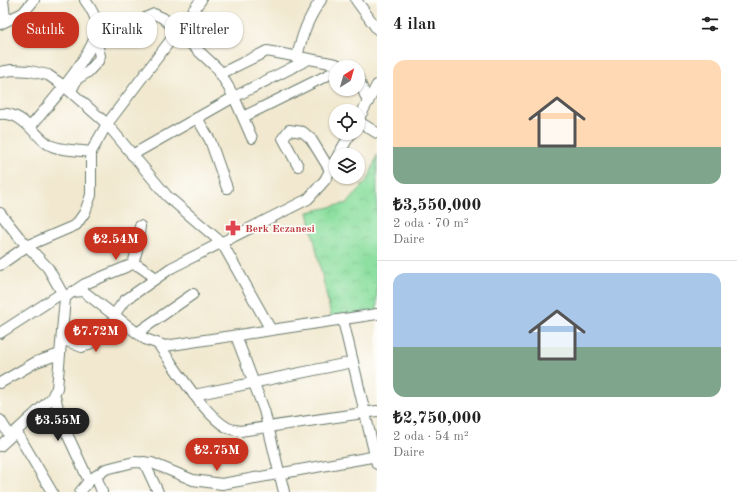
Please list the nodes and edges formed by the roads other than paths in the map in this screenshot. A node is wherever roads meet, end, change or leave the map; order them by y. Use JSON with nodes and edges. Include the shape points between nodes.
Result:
{"nodes":[{"id":1,"x":3,"y":0,"type":"edge"},
{"id":2,"x":34,"y":0,"type":"edge"},
{"id":3,"x":85,"y":0,"type":"edge"},
{"id":4,"x":201,"y":0,"type":"edge"},
{"id":5,"x":321,"y":0,"type":"edge"},
{"id":6,"x":356,"y":0,"type":"edge"},
{"id":7,"x":192,"y":12,"type":"edge"},
{"id":8,"x":0,"y":24,"type":"edge"},
{"id":9,"x":377,"y":30,"type":"edge"},
{"id":10,"x":165,"y":48,"type":"edge"},
{"id":11,"x":193,"y":48,"type":"edge"},
{"id":12,"x":297,"y":57,"type":"junction"},
{"id":13,"x":309,"y":59,"type":"junction"},
{"id":14,"x":329,"y":63,"type":"edge"},
{"id":15,"x":0,"y":72,"type":"edge"},
{"id":16,"x":220,"y":74,"type":"junction"},
{"id":17,"x":329,"y":74,"type":"edge"},
{"id":18,"x":377,"y":86,"type":"edge"},
{"id":19,"x":68,"y":88,"type":"junction"},
{"id":20,"x":365,"y":95,"type":"edge"},
{"id":21,"x":234,"y":97,"type":"junction"},
{"id":22,"x":368,"y":102,"type":"junction"},
{"id":23,"x":365,"y":107,"type":"edge"},
{"id":24,"x":0,"y":114,"type":"edge"},
{"id":25,"x":243,"y":117,"type":"junction"},
{"id":26,"x":197,"y":118,"type":"junction"},
{"id":27,"x":107,"y":124,"type":"junction"},
{"id":28,"x":365,"y":124,"type":"edge"},
{"id":29,"x":31,"y":126,"type":"junction"},
{"id":30,"x":377,"y":132,"type":"edge"},
{"id":31,"x":252,"y":138,"type":"dead end"},
{"id":32,"x":92,"y":152,"type":"junction"},
{"id":33,"x":132,"y":155,"type":"junction"},
{"id":34,"x":298,"y":166,"type":"dead end"},
{"id":35,"x":329,"y":168,"type":"edge"},
{"id":36,"x":329,"y":172,"type":"edge"},
{"id":37,"x":227,"y":188,"type":"dead end"},
{"id":38,"x":0,"y":213,"type":"edge"},
{"id":39,"x":140,"y":226,"type":"dead end"},
{"id":40,"x":222,"y":243,"type":"junction"},
{"id":41,"x":28,"y":246,"type":"junction"},
{"id":42,"x":133,"y":264,"type":"junction"},
{"id":43,"x":0,"y":265,"type":"edge"},
{"id":44,"x":156,"y":278,"type":"junction"},
{"id":45,"x":67,"y":294,"type":"junction"},
{"id":46,"x":193,"y":294,"type":"dead end"},
{"id":47,"x":377,"y":314,"type":"edge"},
{"id":48,"x":116,"y":317,"type":"junction"},
{"id":49,"x":343,"y":320,"type":"junction"},
{"id":50,"x":271,"y":330,"type":"junction"},
{"id":51,"x":0,"y":333,"type":"edge"},
{"id":52,"x":137,"y":333,"type":"junction"},
{"id":53,"x":236,"y":336,"type":"junction"},
{"id":54,"x":62,"y":339,"type":"junction"},
{"id":55,"x":158,"y":344,"type":"junction"},
{"id":56,"x":60,"y":354,"type":"junction"},
{"id":57,"x":353,"y":362,"type":"junction"},
{"id":58,"x":0,"y":383,"type":"edge"},
{"id":59,"x":254,"y":383,"type":"junction"},
{"id":60,"x":54,"y":392,"type":"junction"},
{"id":61,"x":194,"y":395,"type":"junction"},
{"id":62,"x":377,"y":411,"type":"edge"},
{"id":63,"x":365,"y":414,"type":"junction"},
{"id":64,"x":0,"y":420,"type":"edge"},
{"id":65,"x":268,"y":426,"type":"junction"},
{"id":66,"x":13,"y":434,"type":"junction"},
{"id":67,"x":0,"y":446,"type":"edge"},
{"id":68,"x":376,"y":459,"type":"edge"},
{"id":69,"x":144,"y":462,"type":"junction"},
{"id":70,"x":280,"y":474,"type":"junction"},
{"id":71,"x":92,"y":479,"type":"junction"},
{"id":72,"x":52,"y":492,"type":"edge"},
{"id":73,"x":80,"y":492,"type":"edge"},
{"id":74,"x":102,"y":492,"type":"edge"},
{"id":75,"x":158,"y":492,"type":"edge"},
{"id":76,"x":284,"y":492,"type":"edge"}],
"edges":[{"from":1,"to":8,"type":"street","via":[[5,18]]},
{"from":2,"to":8,"type":"street","via":[[23,13]]},
{"from":3,"to":19,"type":"street","via":[[97,25],[88,51]]},
{"from":4,"to":7,"type":"street"},
{"from":5,"to":12,"type":"street","via":[[303,31]]},
{"from":6,"to":9,"type":"street"},
{"from":10,"to":27,"type":"street"},
{"from":11,"to":16,"type":"street"},
{"from":12,"to":13,"type":"street"},
{"from":12,"to":16,"type":"street","via":[[267,51]]},
{"from":13,"to":14,"type":"street"},
{"from":13,"to":21,"type":"street"},
{"from":15,"to":19,"type":"street","via":[[30,71],[48,75]]},
{"from":16,"to":21,"type":"street"},
{"from":17,"to":25,"type":"street"},
{"from":18,"to":22,"type":"street"},
{"from":19,"to":27,"type":"street"},
{"from":19,"to":29,"type":"street"},
{"from":20,"to":22,"type":"street"},
{"from":21,"to":25,"type":"street"},
{"from":21,"to":26,"type":"street"},
{"from":22,"to":23,"type":"street"},
{"from":24,"to":29,"type":"street","via":[[8,113]]},
{"from":25,"to":31,"type":"street"},
{"from":26,"to":33,"type":"street"},
{"from":26,"to":37,"type":"street","via":[[210,140]]},
{"from":27,"to":32,"type":"street"},
{"from":27,"to":33,"type":"street"},
{"from":28,"to":30,"type":"street"},
{"from":29,"to":32,"type":"street","via":[[49,145]]},
{"from":32,"to":41,"type":"street","via":[[91,195],[86,212],[76,225]]},
{"from":33,"to":40,"type":"street","via":[[167,196]]},
{"from":34,"to":35,"type":"street","via":[[282,138],[289,130],[303,132],[311,138]]},
{"from":36,"to":40,"type":"street","via":[[308,199]]},
{"from":38,"to":41,"type":"street"},
{"from":39,"to":42,"type":"street"},
{"from":40,"to":44,"type":"street"},
{"from":40,"to":50,"type":"street"},
{"from":41,"to":43,"type":"street"},
{"from":41,"to":45,"type":"street"},
{"from":42,"to":44,"type":"street"},
{"from":42,"to":45,"type":"street","via":[[84,284]]},
{"from":44,"to":48,"type":"street","via":[[124,300]]},
{"from":45,"to":48,"type":"street","via":[[83,291]]},
{"from":45,"to":51,"type":"street"},
{"from":45,"to":54,"type":"street"},
{"from":46,"to":52,"type":"street"},
{"from":47,"to":49,"type":"street"},
{"from":48,"to":52,"type":"street"},
{"from":48,"to":54,"type":"street","via":[[91,343],[82,347]]},
{"from":49,"to":50,"type":"street"},
{"from":49,"to":57,"type":"street"},
{"from":50,"to":53,"type":"street"},
{"from":52,"to":55,"type":"street"},
{"from":53,"to":55,"type":"street","via":[[166,346]]},
{"from":53,"to":59,"type":"street"},
{"from":54,"to":56,"type":"street"},
{"from":55,"to":61,"type":"street"},
{"from":56,"to":58,"type":"street","via":[[36,362]]},
{"from":56,"to":60,"type":"street","via":[[57,388]]},
{"from":57,"to":59,"type":"street"},
{"from":57,"to":63,"type":"street"},
{"from":59,"to":61,"type":"street"},
{"from":59,"to":65,"type":"street"},
{"from":60,"to":66,"type":"street","via":[[51,399]]},
{"from":60,"to":71,"type":"street","via":[[62,423]]},
{"from":61,"to":65,"type":"street","via":[[229,428],[240,431]]},
{"from":62,"to":63,"type":"street"},
{"from":63,"to":65,"type":"street"},
{"from":63,"to":68,"type":"street"},
{"from":64,"to":66,"type":"street"},
{"from":65,"to":70,"type":"street"},
{"from":66,"to":67,"type":"street"},
{"from":66,"to":72,"type":"street"},
{"from":68,"to":70,"type":"street"},
{"from":69,"to":70,"type":"street","via":[[193,480],[222,484]]},
{"from":69,"to":71,"type":"street","via":[[106,469]]},
{"from":69,"to":75,"type":"street"},
{"from":70,"to":76,"type":"street"},
{"from":71,"to":73,"type":"street"},
{"from":71,"to":74,"type":"street"}]}
